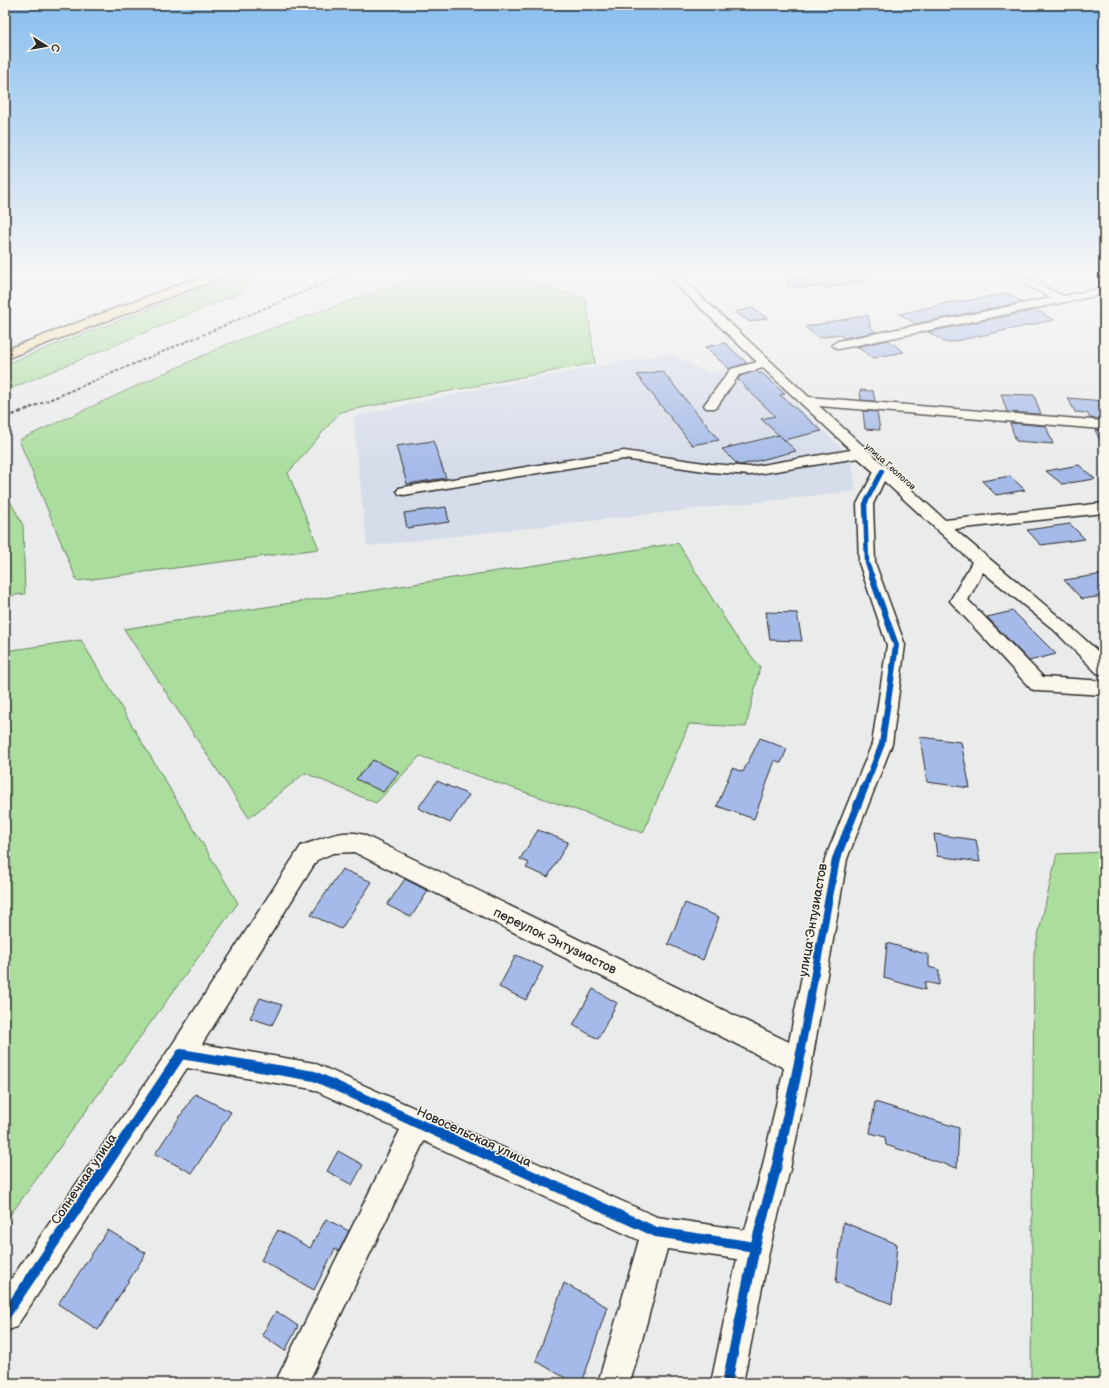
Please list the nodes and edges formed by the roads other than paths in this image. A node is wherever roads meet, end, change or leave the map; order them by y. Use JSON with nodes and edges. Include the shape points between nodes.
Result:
{"nodes":[{"id":1,"x":53,"y":338,"type":"edge"},
{"id":2,"x":738,"y":338,"type":"edge"},
{"id":3,"x":873,"y":338,"type":"edge"},
{"id":4,"x":838,"y":345,"type":"dead end"},
{"id":5,"x":5,"y":356,"type":"edge"},
{"id":6,"x":765,"y":363,"type":"junction"},
{"id":7,"x":807,"y":401,"type":"junction"},
{"id":8,"x":710,"y":405,"type":"dead end"},
{"id":9,"x":1102,"y":425,"type":"dead end"},
{"id":10,"x":861,"y":453,"type":"junction"},
{"id":11,"x":882,"y":471,"type":"junction"},
{"id":12,"x":404,"y":491,"type":"dead end"},
{"id":13,"x":1104,"y":508,"type":"edge"},
{"id":14,"x":943,"y":525,"type":"junction"},
{"id":15,"x":981,"y":561,"type":"junction"},
{"id":16,"x":1104,"y":668,"type":"edge"},
{"id":17,"x":1104,"y":688,"type":"edge"},
{"id":18,"x":309,"y":853,"type":"joint"},
{"id":19,"x":181,"y":1054,"type":"junction"},
{"id":20,"x":799,"y":1060,"type":"junction"},
{"id":21,"x":418,"y":1124,"type":"junction"},
{"id":22,"x":656,"y":1232,"type":"junction"},
{"id":23,"x":755,"y":1247,"type":"junction"},
{"id":24,"x":5,"y":1316,"type":"edge"},
{"id":25,"x":292,"y":1383,"type":"edge"},
{"id":26,"x":614,"y":1383,"type":"edge"},
{"id":27,"x":727,"y":1383,"type":"edge"}],
"edges":[{"from":1,"to":5,"type":"main road"},
{"from":2,"to":6,"type":"street","name":"улица Геологов"},
{"from":3,"to":4,"type":"street"},
{"from":6,"to":7,"type":"street","name":"улица Геологов"},
{"from":6,"to":8,"type":"street","via":[[735,372]]},
{"from":7,"to":9,"type":"street"},
{"from":7,"to":10,"type":"street","name":"улица Геологов"},
{"from":10,"to":11,"type":"street","name":"улица Геологов"},
{"from":10,"to":12,"type":"street","via":[[750,471],[624,455]]},
{"from":11,"to":14,"type":"street","name":"улица Геологов"},
{"from":11,"to":20,"type":"street","name":"улица Энтузиастов","via":[[865,504],[867,563],[896,645],[882,744],[836,859]]},
{"from":13,"to":14,"type":"street"},
{"from":14,"to":15,"type":"street","name":"улица Геологов"},
{"from":15,"to":16,"type":"street","name":"улица Геологов","via":[[1059,625]]},
{"from":15,"to":17,"type":"street","via":[[959,601],[1038,684]]},
{"from":18,"to":19,"type":"street","name":"Солнечная улица"},
{"from":18,"to":20,"type":"street","name":"переулок Энтузиастов","via":[[332,844],[356,842]]},
{"from":19,"to":21,"type":"street","name":"Новосельская улица","via":[[314,1076]]},
{"from":19,"to":24,"type":"street","name":"Солнечная улица"},
{"from":20,"to":23,"type":"street","name":"улица Энтузиастов","via":[[776,1169]]},
{"from":21,"to":22,"type":"street","name":"Новосельская улица"},
{"from":21,"to":25,"type":"street"},
{"from":22,"to":23,"type":"street","name":"Новосельская улица"},
{"from":22,"to":26,"type":"street"},
{"from":23,"to":27,"type":"street","name":"улица Энтузиастов"}]}
